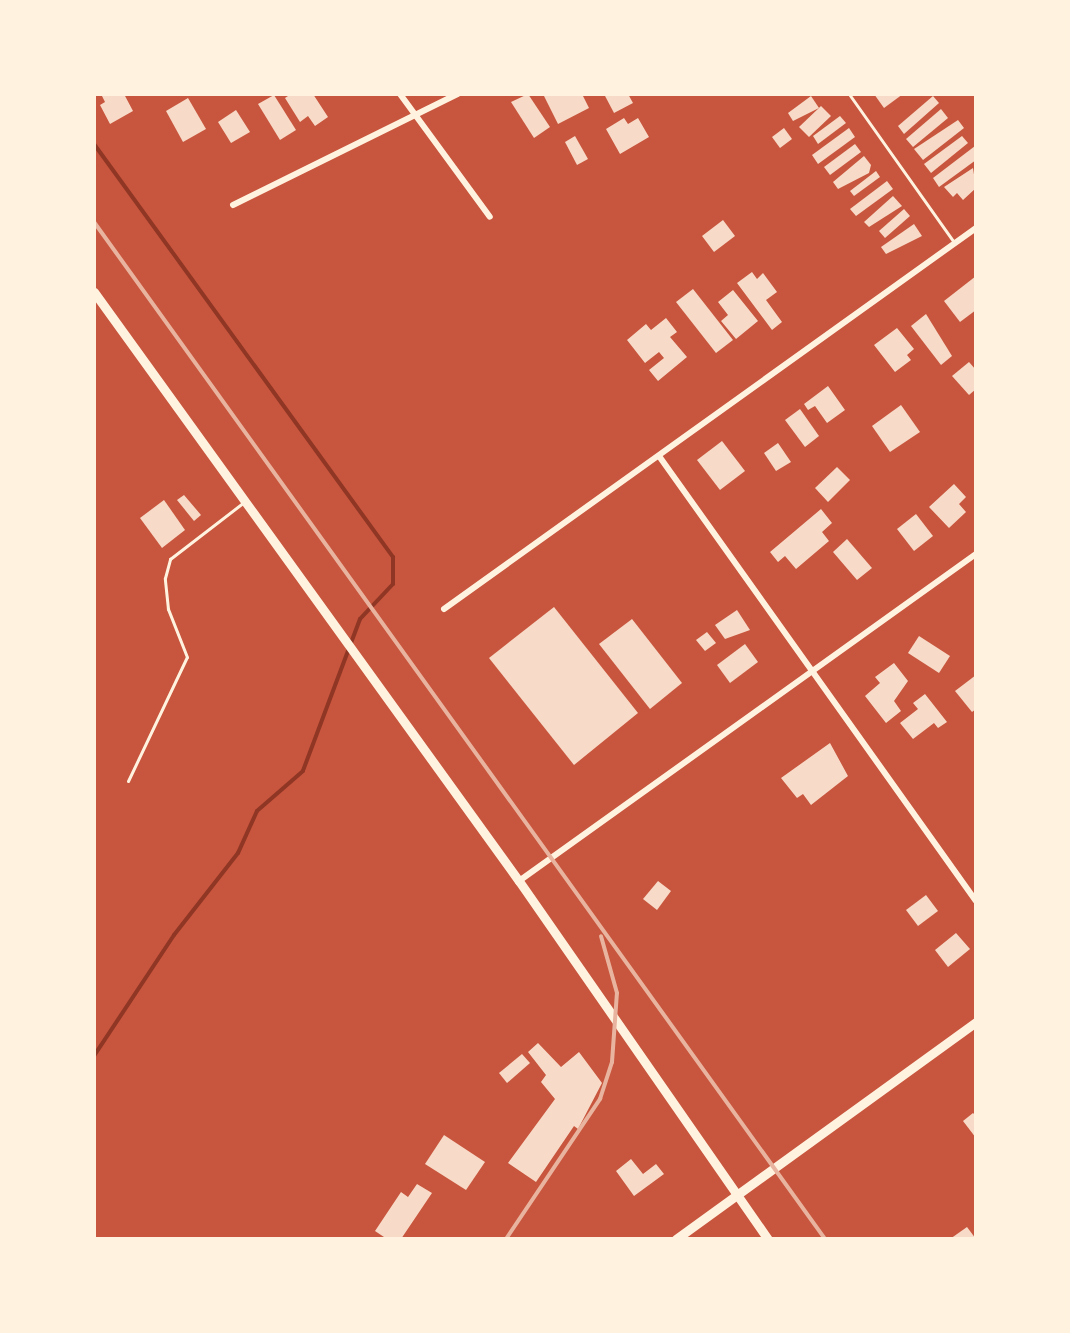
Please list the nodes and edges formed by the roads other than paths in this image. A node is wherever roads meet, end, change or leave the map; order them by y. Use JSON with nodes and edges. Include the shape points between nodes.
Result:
{"nodes":[{"id":1,"x":400,"y":94,"type":"edge"},
{"id":2,"x":458,"y":94,"type":"edge"},
{"id":3,"x":849,"y":94,"type":"edge"},
{"id":4,"x":415,"y":115,"type":"junction"},
{"id":5,"x":233,"y":205,"type":"dead end"},
{"id":6,"x":490,"y":217,"type":"dead end"},
{"id":7,"x":976,"y":228,"type":"edge"},
{"id":8,"x":954,"y":243,"type":"junction"},
{"id":9,"x":94,"y":292,"type":"edge"},
{"id":10,"x":659,"y":456,"type":"junction"},
{"id":11,"x":244,"y":502,"type":"junction"},
{"id":12,"x":976,"y":554,"type":"edge"},
{"id":13,"x":444,"y":609,"type":"dead end"},
{"id":14,"x":813,"y":672,"type":"junction"},
{"id":15,"x":128,"y":781,"type":"dead end"},
{"id":16,"x":519,"y":881,"type":"junction"},
{"id":17,"x":976,"y":901,"type":"edge"},
{"id":18,"x":976,"y":1022,"type":"edge"},
{"id":19,"x":736,"y":1194,"type":"junction"},
{"id":20,"x":676,"y":1239,"type":"edge"},
{"id":21,"x":768,"y":1239,"type":"edge"}],
"edges":[{"from":1,"to":4,"type":"street"},
{"from":2,"to":4,"type":"street"},
{"from":3,"to":8,"type":"lane"},
{"from":4,"to":5,"type":"street"},
{"from":4,"to":6,"type":"street"},
{"from":7,"to":8,"type":"street"},
{"from":8,"to":10,"type":"street"},
{"from":9,"to":11,"type":"main road"},
{"from":10,"to":13,"type":"street"},
{"from":10,"to":14,"type":"street"},
{"from":11,"to":15,"type":"lane","via":[[170,559],[165,578],[168,609],[187,657]]},
{"from":11,"to":16,"type":"main road"},
{"from":12,"to":14,"type":"street"},
{"from":14,"to":16,"type":"street"},
{"from":14,"to":17,"type":"street"},
{"from":16,"to":19,"type":"main road"},
{"from":18,"to":19,"type":"main road"},
{"from":19,"to":20,"type":"main road"},
{"from":19,"to":21,"type":"main road"}]}
